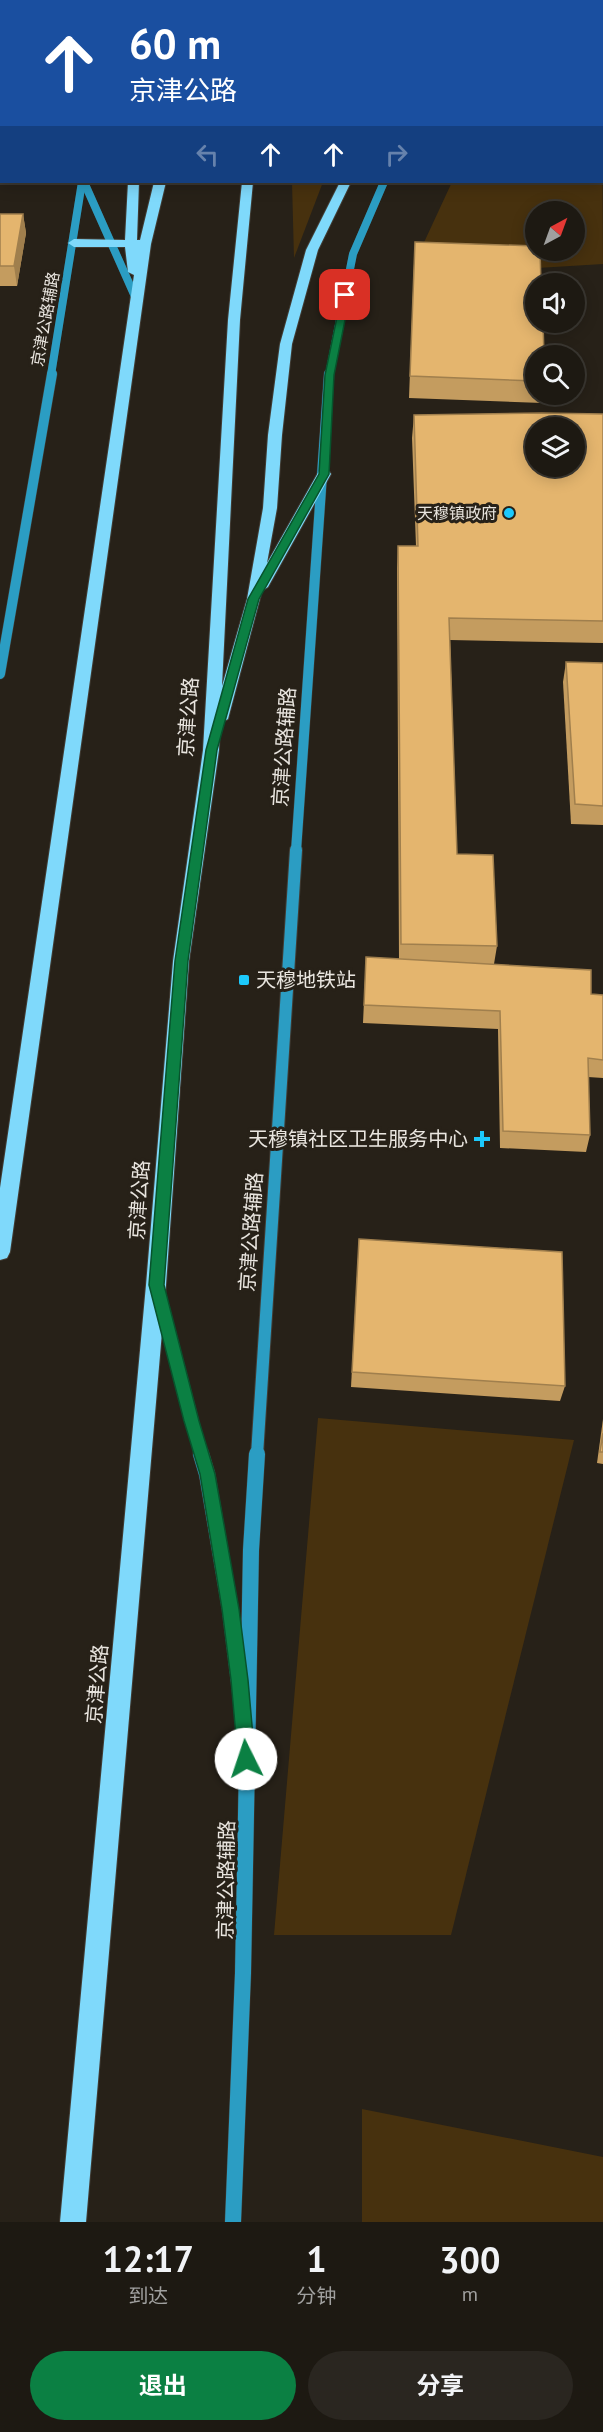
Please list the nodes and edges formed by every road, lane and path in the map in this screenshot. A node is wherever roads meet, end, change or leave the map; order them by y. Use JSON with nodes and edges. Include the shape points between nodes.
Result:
{"nodes":[{"id":1,"x":83,"y":183,"type":"edge"},
{"id":2,"x":83,"y":183,"type":"edge"},
{"id":3,"x":133,"y":183,"type":"edge"},
{"id":4,"x":160,"y":183,"type":"edge"},
{"id":5,"x":247,"y":183,"type":"edge"},
{"id":6,"x":346,"y":183,"type":"edge"},
{"id":7,"x":384,"y":183,"type":"edge"},
{"id":8,"x":74,"y":243,"type":"junction"},
{"id":9,"x":111,"y":244,"type":"junction"},
{"id":10,"x":131,"y":244,"type":"junction"},
{"id":11,"x":145,"y":244,"type":"junction"},
{"id":12,"x":137,"y":301,"type":"junction"},
{"id":13,"x":324,"y":474,"type":"junction"},
{"id":14,"x":254,"y":599,"type":"junction"},
{"id":15,"x":0,"y":674,"type":"edge"},
{"id":16,"x":212,"y":750,"type":"junction"},
{"id":17,"x":0,"y":1252,"type":"edge"},
{"id":18,"x":156,"y":1285,"type":"junction"},
{"id":19,"x":248,"y":1779,"type":"junction"},
{"id":20,"x":73,"y":2222,"type":"edge"},
{"id":21,"x":232,"y":2222,"type":"edge"}],
"edges":[{"from":1,"to":8,"type":"street","name":"京津公路辅路"},
{"from":2,"to":9,"type":"street"},
{"from":3,"to":10,"type":"highway"},
{"from":4,"to":11,"type":"highway"},
{"from":5,"to":16,"type":"highway","name":"京津公路","via":[[228,413]]},
{"from":6,"to":14,"type":"highway","via":[[312,250],[286,344],[270,508]]},
{"from":7,"to":13,"type":"street","name":"京津公路辅路","via":[[353,254],[329,375]]},
{"from":8,"to":9,"type":"highway"},
{"from":8,"to":15,"type":"street","name":"京津公路辅路"},
{"from":9,"to":10,"type":"highway"},
{"from":9,"to":12,"type":"street"},
{"from":10,"to":11,"type":"highway"},
{"from":10,"to":12,"type":"highway"},
{"from":11,"to":12,"type":"highway"},
{"from":12,"to":17,"type":"highway"},
{"from":13,"to":14,"type":"highway"},
{"from":13,"to":19,"type":"street","name":"京津公路辅路","via":[[250,1550]]},
{"from":14,"to":16,"type":"highway"},
{"from":16,"to":18,"type":"highway","name":"京津公路","via":[[181,961]]},
{"from":18,"to":19,"type":"street","via":[[207,1474],[240,1680]]},
{"from":18,"to":20,"type":"highway","name":"京津公路"},
{"from":19,"to":21,"type":"street","name":"京津公路辅路"}]}
